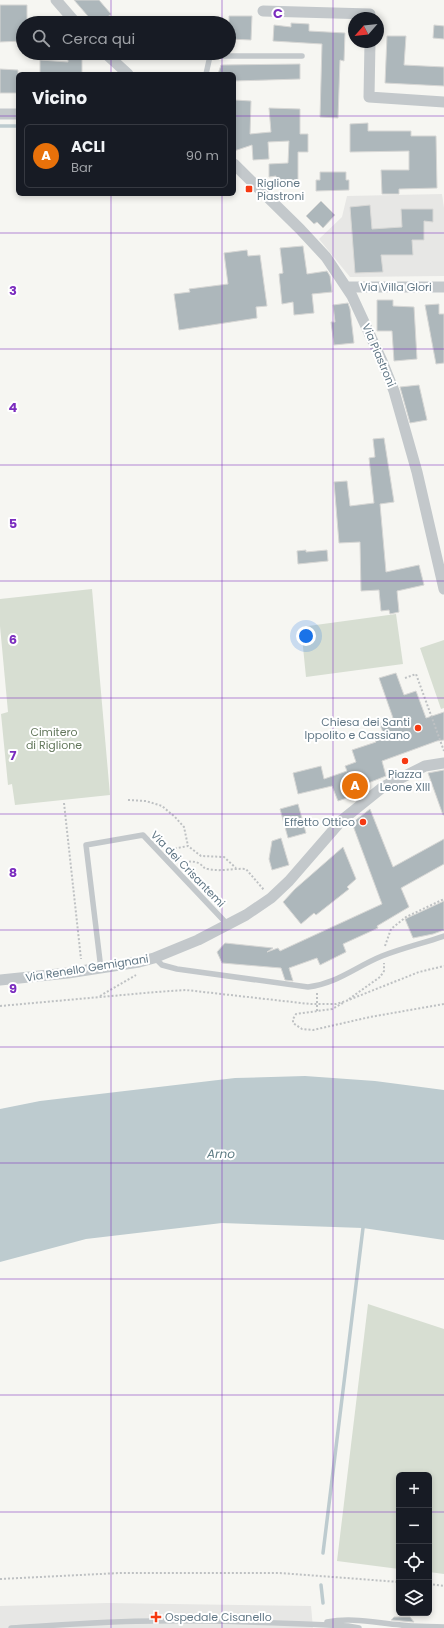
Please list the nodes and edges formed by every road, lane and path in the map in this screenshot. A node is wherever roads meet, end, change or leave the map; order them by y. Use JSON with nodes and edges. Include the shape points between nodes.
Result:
{"nodes":[{"id":1,"x":56,"y":0,"type":"edge"},
{"id":2,"x":262,"y":11,"type":"dead end"},
{"id":3,"x":348,"y":13,"type":"edge"},
{"id":4,"x":70,"y":16,"type":"edge"},
{"id":5,"x":370,"y":48,"type":"edge"},
{"id":6,"x":236,"y":56,"type":"edge"},
{"id":7,"x":302,"y":56,"type":"dead end"},
{"id":8,"x":113,"y":60,"type":"edge"},
{"id":9,"x":209,"y":60,"type":"edge"},
{"id":10,"x":126,"y":72,"type":"edge"},
{"id":11,"x":206,"y":72,"type":"edge"},
{"id":12,"x":444,"y":102,"type":"edge"},
{"id":13,"x":0,"y":114,"type":"edge"},
{"id":14,"x":16,"y":114,"type":"edge"},
{"id":15,"x":236,"y":166,"type":"edge"},
{"id":16,"x":347,"y":287,"type":"junction"},
{"id":17,"x":444,"y":287,"type":"edge"},
{"id":18,"x":444,"y":589,"type":"edge"},
{"id":19,"x":405,"y":678,"type":"dead end"},
{"id":20,"x":444,"y":751,"type":"edge"},
{"id":21,"x":444,"y":763,"type":"edge"},
{"id":22,"x":128,"y":800,"type":"dead end"},
{"id":23,"x":64,"y":803,"type":"dead end"},
{"id":24,"x":188,"y":846,"type":"junction"},
{"id":25,"x":158,"y":851,"type":"junction"},
{"id":26,"x":170,"y":865,"type":"junction"},
{"id":27,"x":236,"y":868,"type":"junction"},
{"id":28,"x":267,"y":893,"type":"dead end"},
{"id":29,"x":444,"y":899,"type":"edge"},
{"id":30,"x":228,"y":924,"type":"junction"},
{"id":31,"x":444,"y":936,"type":"edge"},
{"id":32,"x":381,"y":956,"type":"junction"},
{"id":33,"x":154,"y":958,"type":"junction"},
{"id":34,"x":139,"y":962,"type":"junction"},
{"id":35,"x":82,"y":964,"type":"dead end"},
{"id":36,"x":444,"y":966,"type":"edge"},
{"id":37,"x":102,"y":968,"type":"junction"},
{"id":38,"x":0,"y":980,"type":"edge"},
{"id":39,"x":99,"y":997,"type":"junction"},
{"id":40,"x":346,"y":1002,"type":"junction"},
{"id":41,"x":318,"y":1004,"type":"junction"},
{"id":42,"x":444,"y":1004,"type":"edge"},
{"id":43,"x":0,"y":1006,"type":"edge"},
{"id":44,"x":317,"y":1011,"type":"junction"},
{"id":45,"x":0,"y":1579,"type":"edge"},
{"id":46,"x":396,"y":1582,"type":"edge"},
{"id":47,"x":432,"y":1584,"type":"edge"},
{"id":48,"x":444,"y":1586,"type":"edge"},
{"id":49,"x":317,"y":1624,"type":"junction"},
{"id":50,"x":444,"y":1627,"type":"edge"},
{"id":51,"x":10,"y":1628,"type":"edge"},
{"id":52,"x":329,"y":1628,"type":"edge"},
{"id":53,"x":359,"y":1628,"type":"edge"}],
"edges":[{"from":1,"to":4,"type":"street"},
{"from":2,"to":3,"type":"street"},
{"from":5,"to":12,"type":"street","via":[[369,97]]},
{"from":6,"to":7,"type":"lane"},
{"from":8,"to":10,"type":"street"},
{"from":9,"to":11,"type":"lane"},
{"from":13,"to":14,"type":"street"},
{"from":15,"to":16,"type":"street","name":"Via Piastroni","via":[[326,257]]},
{"from":16,"to":17,"type":"street","name":"Via Villa Glori"},
{"from":16,"to":18,"type":"street","name":"Via Piastroni","via":[[394,391],[417,472]]},
{"from":19,"to":20,"type":"path","via":[[416,674]]},
{"from":21,"to":30,"type":"street","name":"Via Renello Gemignani","via":[[417,769],[383,787],[342,820],[277,892],[246,915]]},
{"from":22,"to":24,"type":"path","via":[[162,806],[184,827]]},
{"from":23,"to":35,"type":"path"},
{"from":24,"to":25,"type":"path"},
{"from":24,"to":27,"type":"path","via":[[201,856],[224,857]]},
{"from":25,"to":26,"type":"lane","name":"Via dei Crisantemi"},
{"from":25,"to":37,"type":"lane","name":"Via dei Crisantemi","via":[[143,835],[86,845]]},
{"from":26,"to":27,"type":"path","via":[[192,862],[206,869],[221,871]]},
{"from":26,"to":30,"type":"lane","name":"Via dei Crisantemi"},
{"from":27,"to":28,"type":"path","via":[[246,869]]},
{"from":29,"to":32,"type":"path","via":[[406,918],[391,930]]},
{"from":30,"to":33,"type":"street","name":"Via Renello Gemignani"},
{"from":31,"to":32,"type":"lane"},
{"from":32,"to":33,"type":"lane","via":[[336,980],[308,987],[177,969],[162,965]]},
{"from":32,"to":40,"type":"path","via":[[385,967],[380,977]]},
{"from":33,"to":34,"type":"street","name":"Via Renello Gemignani"},
{"from":34,"to":37,"type":"street","name":"Via Renello Gemignani"},
{"from":34,"to":39,"type":"path","via":[[141,970],[138,973]]},
{"from":36,"to":40,"type":"path","via":[[419,972]]},
{"from":37,"to":38,"type":"street","name":"Via Renello Gemignani"},
{"from":39,"to":41,"type":"path","via":[[186,990]]},
{"from":39,"to":43,"type":"path"},
{"from":40,"to":41,"type":"path"},
{"from":40,"to":44,"type":"path","via":[[332,1009]]},
{"from":41,"to":44,"type":"path"},
{"from":42,"to":44,"type":"path","via":[[312,1030],[302,1030],[293,1023],[296,1014]]},
{"from":45,"to":46,"type":"path","via":[[120,1573],[280,1572]]},
{"from":47,"to":48,"type":"path"},
{"from":49,"to":50,"type":"lane","via":[[355,1620],[403,1626]]},
{"from":49,"to":51,"type":"lane","via":[[156,1621]]},
{"from":49,"to":52,"type":"lane"},
{"from":49,"to":53,"type":"lane"}]}
